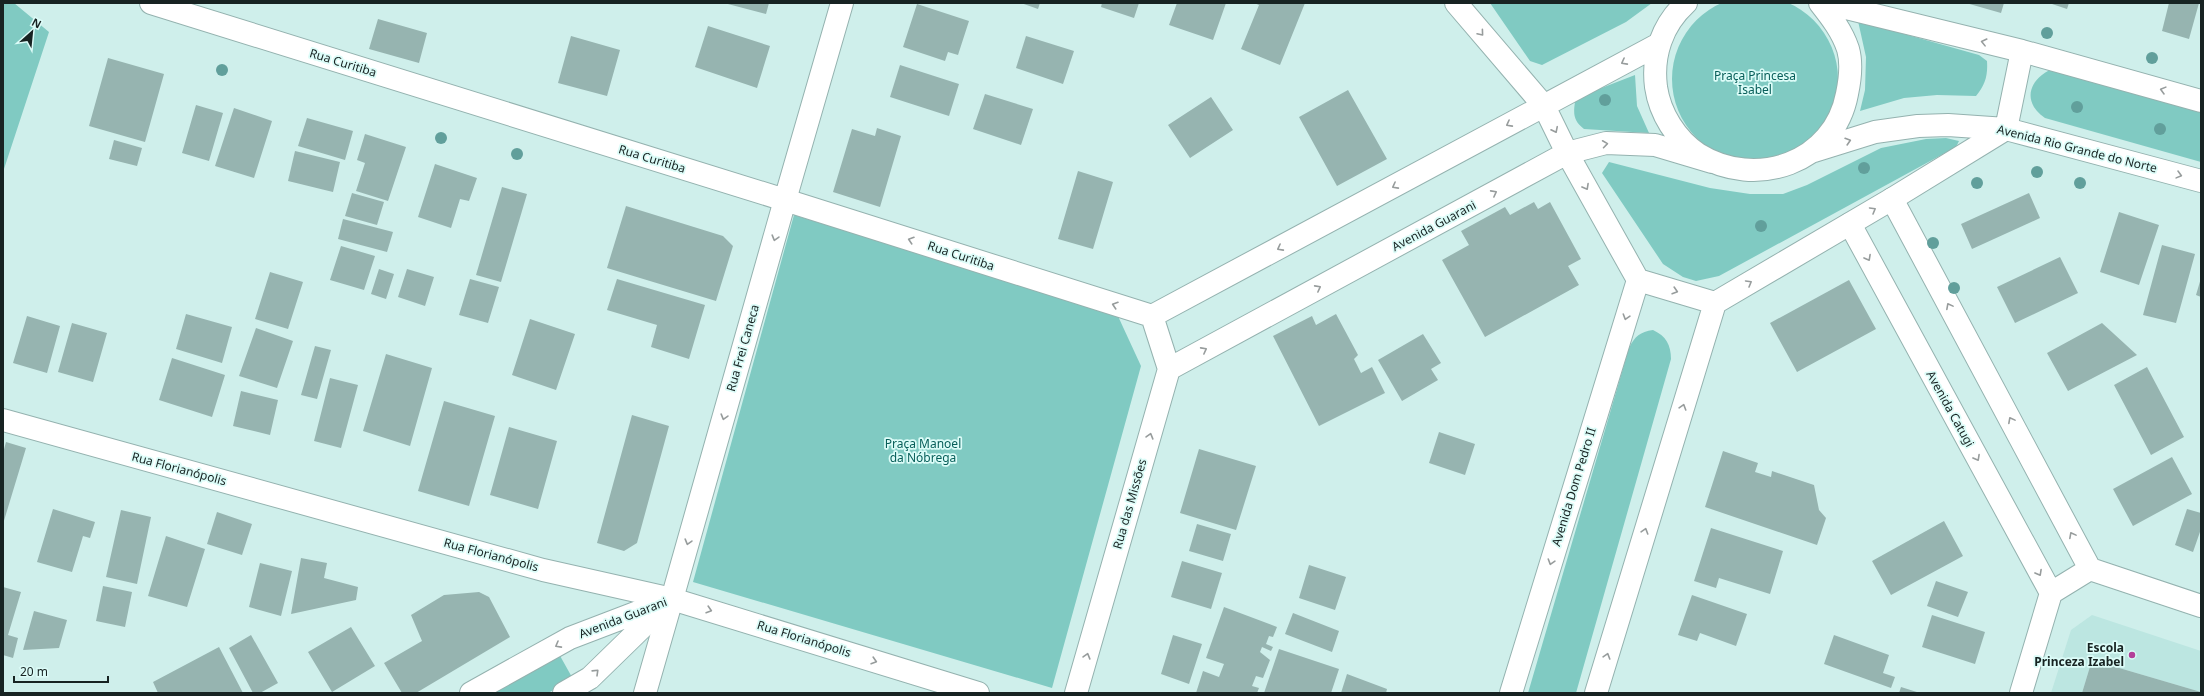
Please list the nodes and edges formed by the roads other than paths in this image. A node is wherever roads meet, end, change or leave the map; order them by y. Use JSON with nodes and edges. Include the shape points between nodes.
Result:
{"nodes":[{"id":1,"x":151,"y":3,"type":"edge"},
{"id":2,"x":842,"y":3,"type":"edge"},
{"id":3,"x":1456,"y":3,"type":"edge"},
{"id":4,"x":1686,"y":3,"type":"edge"},
{"id":5,"x":1820,"y":3,"type":"edge"},
{"id":6,"x":1826,"y":3,"type":"edge"},
{"id":7,"x":1659,"y":44,"type":"junction"},
{"id":8,"x":2022,"y":51,"type":"junction"},
{"id":9,"x":2201,"y":100,"type":"edge"},
{"id":10,"x":1544,"y":106,"type":"junction"},
{"id":11,"x":2006,"y":129,"type":"junction"},
{"id":12,"x":1811,"y":152,"type":"junction"},
{"id":13,"x":1567,"y":153,"type":"junction"},
{"id":14,"x":1712,"y":162,"type":"junction"},
{"id":15,"x":2201,"y":181,"type":"edge"},
{"id":16,"x":1892,"y":199,"type":"junction"},
{"id":17,"x":785,"y":200,"type":"junction"},
{"id":18,"x":1850,"y":224,"type":"junction"},
{"id":19,"x":1638,"y":280,"type":"junction"},
{"id":20,"x":1715,"y":303,"type":"junction"},
{"id":21,"x":1152,"y":316,"type":"junction"},
{"id":22,"x":1169,"y":369,"type":"junction"},
{"id":23,"x":3,"y":420,"type":"edge"},
{"id":24,"x":2090,"y":569,"type":"junction"},
{"id":25,"x":2051,"y":593,"type":"junction"},
{"id":26,"x":672,"y":599,"type":"junction"},
{"id":27,"x":2201,"y":606,"type":"edge"},
{"id":28,"x":471,"y":693,"type":"edge"},
{"id":29,"x":564,"y":693,"type":"edge"},
{"id":30,"x":645,"y":693,"type":"edge"},
{"id":31,"x":978,"y":693,"type":"edge"},
{"id":32,"x":1076,"y":693,"type":"edge"},
{"id":33,"x":1511,"y":693,"type":"edge"},
{"id":34,"x":1596,"y":693,"type":"edge"},
{"id":35,"x":2021,"y":693,"type":"edge"}],
"edges":[{"from":1,"to":17,"type":"street","name":"Rua Curitiba"},
{"from":2,"to":17,"type":"street","name":"Rua Frei Caneca"},
{"from":3,"to":10,"type":"street","one_way":true},
{"from":4,"to":7,"type":"street","via":[[1674,14]]},
{"from":5,"to":12,"type":"street","via":[[1836,23],[1848,50],[1850,79],[1845,106],[1831,132]]},
{"from":8,"to":6,"type":"street","one_way":true},
{"from":7,"to":10,"type":"street","one_way":true},
{"from":7,"to":14,"type":"street","via":[[1654,71],[1658,100],[1670,126],[1688,147]]},
{"from":9,"to":8,"type":"street","one_way":true},
{"from":8,"to":11,"type":"street"},
{"from":10,"to":13,"type":"street","one_way":true},
{"from":10,"to":21,"type":"street","one_way":true},
{"from":12,"to":11,"type":"street","name":"Avenida Rio Grande do Norte","one_way":true,"via":[[1875,132],[1918,126],[1948,125]]},
{"from":11,"to":15,"type":"street","name":"Avenida Rio Grande do Norte","one_way":true},
{"from":11,"to":16,"type":"street"},
{"from":12,"to":14,"type":"street","via":[[1788,164],[1763,171],[1737,170]]},
{"from":13,"to":14,"type":"street","name":"Avenida Guarani","one_way":true,"via":[[1606,143],[1655,145]]},
{"from":13,"to":19,"type":"street","one_way":true},
{"from":22,"to":13,"type":"street","name":"Avenida Guarani","one_way":true},
{"from":18,"to":16,"type":"street","one_way":true},
{"from":24,"to":16,"type":"street","one_way":true},
{"from":21,"to":17,"type":"street","name":"Rua Curitiba","one_way":true},
{"from":17,"to":26,"type":"street","name":"Rua Frei Caneca","one_way":true},
{"from":20,"to":18,"type":"street","one_way":true},
{"from":18,"to":25,"type":"street","name":"Avenida Catugi","one_way":true},
{"from":19,"to":20,"type":"street","one_way":true},
{"from":19,"to":33,"type":"street","name":"Avenida Dom Pedro II","one_way":true},
{"from":34,"to":20,"type":"street","one_way":true},
{"from":21,"to":22,"type":"street"},
{"from":32,"to":22,"type":"street","name":"Rua das Missões","one_way":true},
{"from":23,"to":26,"type":"street","name":"Rua Florianópolis","via":[[543,570]]},
{"from":24,"to":25,"type":"street"},
{"from":24,"to":27,"type":"street"},
{"from":25,"to":35,"type":"street"},
{"from":26,"to":28,"type":"street","name":"Avenida Guarani","one_way":true,"via":[[570,638]]},
{"from":29,"to":26,"type":"street","name":"Avenida Guarani","one_way":true,"via":[[590,678]]},
{"from":26,"to":30,"type":"street","name":"Rua Frei Caneca"},
{"from":26,"to":31,"type":"street","name":"Rua Florianópolis","one_way":true}]}
